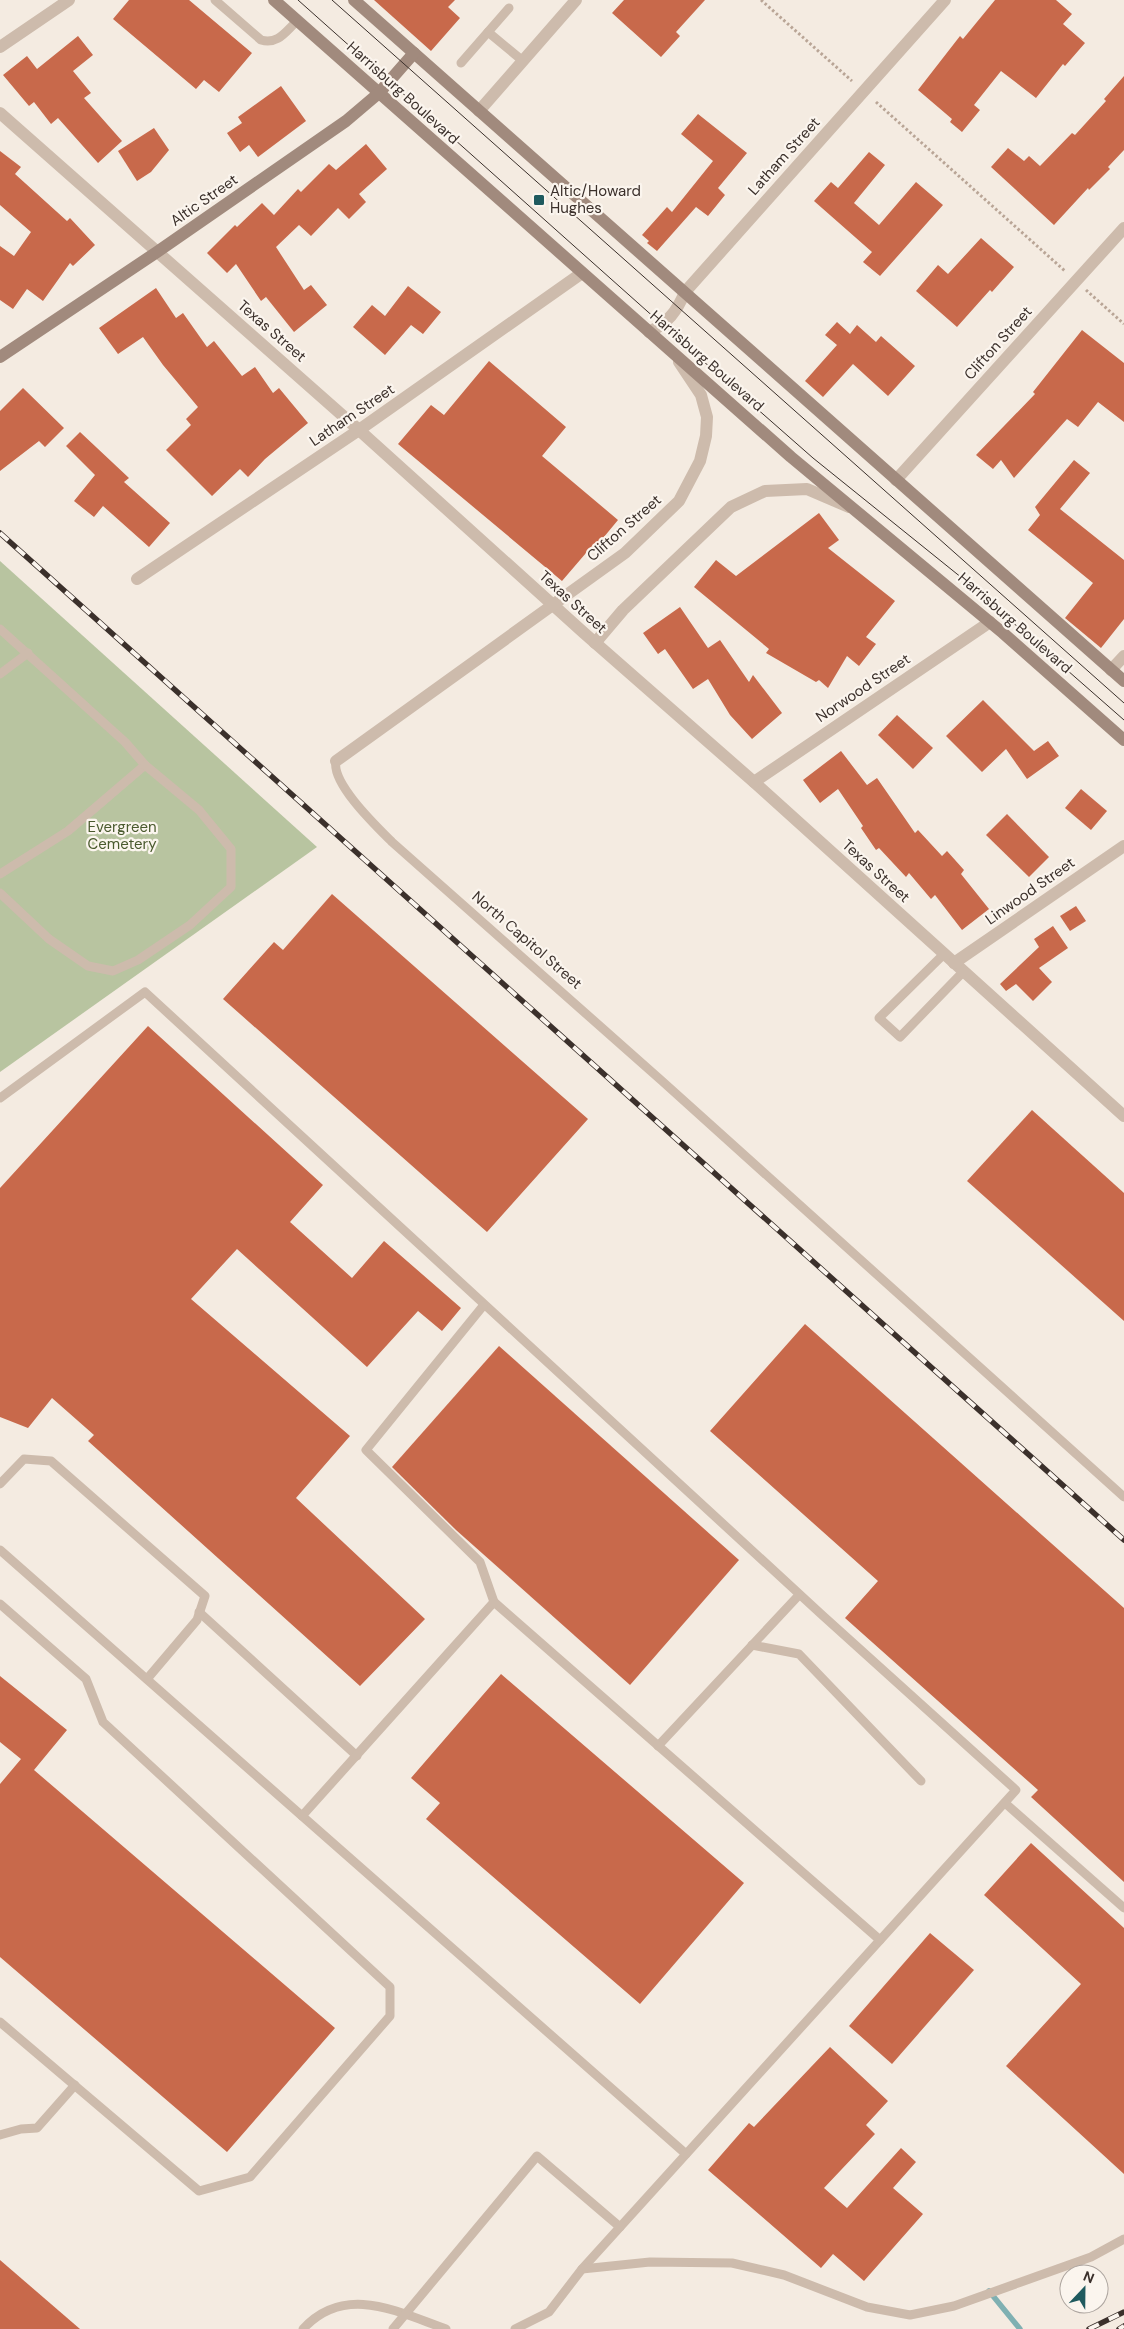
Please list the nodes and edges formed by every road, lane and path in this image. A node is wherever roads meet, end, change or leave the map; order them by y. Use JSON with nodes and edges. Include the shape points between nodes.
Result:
{"nodes":[{"id":1,"x":69,"y":0,"type":"edge"},
{"id":2,"x":215,"y":0,"type":"edge"},
{"id":3,"x":274,"y":0,"type":"edge"},
{"id":4,"x":354,"y":0,"type":"edge"},
{"id":5,"x":576,"y":0,"type":"edge"},
{"id":6,"x":761,"y":0,"type":"edge"},
{"id":7,"x":945,"y":0,"type":"edge"},
{"id":8,"x":509,"y":8,"type":"dead end"},
{"id":9,"x":297,"y":21,"type":"junction"},
{"id":10,"x":488,"y":32,"type":"junction"},
{"id":11,"x":0,"y":47,"type":"edge"},
{"id":12,"x":414,"y":53,"type":"junction"},
{"id":13,"x":523,"y":61,"type":"junction"},
{"id":14,"x":461,"y":63,"type":"dead end"},
{"id":15,"x":864,"y":91,"type":"junction"},
{"id":16,"x":379,"y":93,"type":"junction"},
{"id":17,"x":479,"y":111,"type":"junction"},
{"id":18,"x":0,"y":113,"type":"edge"},
{"id":19,"x":1124,"y":228,"type":"edge"},
{"id":20,"x":158,"y":252,"type":"junction"},
{"id":21,"x":582,"y":273,"type":"junction"},
{"id":22,"x":1076,"y":281,"type":"junction"},
{"id":23,"x":685,"y":292,"type":"junction"},
{"id":24,"x":1124,"y":324,"type":"edge"},
{"id":25,"x":648,"y":332,"type":"junction"},
{"id":26,"x":673,"y":354,"type":"junction"},
{"id":27,"x":1,"y":355,"type":"edge"},
{"id":28,"x":359,"y":430,"type":"junction"},
{"id":29,"x":896,"y":480,"type":"junction"},
{"id":30,"x":854,"y":509,"type":"junction"},
{"id":31,"x":137,"y":579,"type":"dead end"},
{"id":32,"x":554,"y":606,"type":"junction"},
{"id":33,"x":990,"y":622,"type":"junction"},
{"id":34,"x":0,"y":629,"type":"edge"},
{"id":35,"x":595,"y":643,"type":"junction"},
{"id":36,"x":28,"y":654,"type":"junction"},
{"id":37,"x":1124,"y":656,"type":"edge"},
{"id":38,"x":1112,"y":670,"type":"junction"},
{"id":39,"x":0,"y":674,"type":"edge"},
{"id":40,"x":1124,"y":681,"type":"edge"},
{"id":41,"x":1124,"y":740,"type":"edge"},
{"id":42,"x":336,"y":761,"type":"joint"},
{"id":43,"x":145,"y":765,"type":"junction"},
{"id":44,"x":754,"y":782,"type":"junction"},
{"id":45,"x":1124,"y":846,"type":"edge"},
{"id":46,"x":0,"y":874,"type":"edge"},
{"id":47,"x":0,"y":893,"type":"edge"},
{"id":48,"x":944,"y":954,"type":"junction"},
{"id":49,"x":958,"y":968,"type":"junction"},
{"id":50,"x":0,"y":1098,"type":"edge"},
{"id":51,"x":1124,"y":1116,"type":"edge"},
{"id":52,"x":483,"y":1306,"type":"junction"},
{"id":53,"x":0,"y":1484,"type":"edge"},
{"id":54,"x":1124,"y":1497,"type":"edge"},
{"id":55,"x":0,"y":1550,"type":"edge"},
{"id":56,"x":800,"y":1595,"type":"junction"},
{"id":57,"x":494,"y":1602,"type":"junction"},
{"id":58,"x":0,"y":1604,"type":"edge"},
{"id":59,"x":199,"y":1612,"type":"junction"},
{"id":60,"x":752,"y":1645,"type":"junction"},
{"id":61,"x":147,"y":1680,"type":"junction"},
{"id":62,"x":658,"y":1746,"type":"junction"},
{"id":63,"x":357,"y":1756,"type":"junction"},
{"id":64,"x":921,"y":1780,"type":"dead end"},
{"id":65,"x":1005,"y":1803,"type":"junction"},
{"id":66,"x":302,"y":1816,"type":"junction"},
{"id":67,"x":1124,"y":1908,"type":"edge"},
{"id":68,"x":880,"y":1940,"type":"junction"},
{"id":69,"x":0,"y":2022,"type":"edge"},
{"id":70,"x":75,"y":2085,"type":"junction"},
{"id":71,"x":0,"y":2135,"type":"edge"},
{"id":72,"x":686,"y":2154,"type":"junction"},
{"id":73,"x":620,"y":2227,"type":"junction"},
{"id":74,"x":1124,"y":2239,"type":"edge"},
{"id":75,"x":582,"y":2269,"type":"junction"},
{"id":76,"x":405,"y":2314,"type":"junction"},
{"id":77,"x":303,"y":2329,"type":"edge"},
{"id":78,"x":393,"y":2329,"type":"edge"},
{"id":79,"x":446,"y":2329,"type":"edge"},
{"id":80,"x":515,"y":2329,"type":"edge"}],
"edges":[{"from":1,"to":11,"type":"street"},
{"from":2,"to":9,"type":"lane","via":[[261,40],[275,42]]},
{"from":3,"to":9,"type":"main road","name":"Harrisburg Boulevard"},
{"from":4,"to":12,"type":"main road","name":"Harrisburg Boulevard"},
{"from":5,"to":13,"type":"street"},
{"from":6,"to":15,"type":"path"},
{"from":7,"to":15,"type":"street","name":"Latham Street"},
{"from":8,"to":10,"type":"lane"},
{"from":9,"to":16,"type":"main road","name":"Harrisburg Boulevard"},
{"from":10,"to":13,"type":"lane"},
{"from":10,"to":14,"type":"lane"},
{"from":12,"to":16,"type":"main road","name":"Altic Street"},
{"from":12,"to":17,"type":"main road","name":"Harrisburg Boulevard"},
{"from":13,"to":17,"type":"street"},
{"from":15,"to":22,"type":"path"},
{"from":15,"to":23,"type":"street","name":"Latham Street"},
{"from":16,"to":20,"type":"main road","name":"Altic Street","via":[[346,121]]},
{"from":16,"to":21,"type":"main road","name":"Harrisburg Boulevard"},
{"from":17,"to":23,"type":"main road","name":"Harrisburg Boulevard"},
{"from":18,"to":20,"type":"street","name":"Texas Street"},
{"from":19,"to":22,"type":"street","name":"Clifton Street"},
{"from":20,"to":27,"type":"main road","name":"Altic Street"},
{"from":20,"to":28,"type":"street","name":"Texas Street"},
{"from":21,"to":25,"type":"main road","name":"Harrisburg Boulevard"},
{"from":21,"to":28,"type":"street","name":"Latham Street"},
{"from":22,"to":24,"type":"path"},
{"from":22,"to":29,"type":"street","name":"Clifton Street"},
{"from":23,"to":25,"type":"street","name":"Latham Street","via":[[678,309],[662,326]]},
{"from":23,"to":29,"type":"main road","name":"Harrisburg Boulevard"},
{"from":25,"to":26,"type":"main road","name":"Harrisburg Boulevard"},
{"from":26,"to":30,"type":"main road","name":"Harrisburg Boulevard"},
{"from":26,"to":32,"type":"street","name":"Clifton Street","via":[[701,395],[707,417],[700,461],[678,501],[625,553]]},
{"from":28,"to":31,"type":"street","name":"Latham Street"},
{"from":28,"to":32,"type":"street","name":"Texas Street"},
{"from":29,"to":38,"type":"main road","name":"Harrisburg Boulevard"},
{"from":30,"to":33,"type":"main road","name":"Harrisburg Boulevard"},
{"from":30,"to":35,"type":"street","via":[[807,489],[765,491],[731,507],[623,610]]},
{"from":32,"to":35,"type":"street","name":"Texas Street"},
{"from":32,"to":42,"type":"street","name":"Clifton Street"},
{"from":33,"to":41,"type":"main road","name":"Harrisburg Boulevard"},
{"from":33,"to":44,"type":"street","name":"Norwood Street"},
{"from":34,"to":36,"type":"lane"},
{"from":35,"to":44,"type":"street","name":"Texas Street"},
{"from":36,"to":39,"type":"lane"},
{"from":36,"to":43,"type":"lane","via":[[125,742]]},
{"from":37,"to":38,"type":"street"},
{"from":38,"to":40,"type":"main road","name":"Harrisburg Boulevard"},
{"from":42,"to":54,"type":"lane","name":"North Capitol Street","via":[[334,768],[361,812],[392,842]]},
{"from":43,"to":46,"type":"lane","via":[[68,831]]},
{"from":43,"to":47,"type":"lane","via":[[199,810],[231,849],[231,887],[190,925],[138,960],[113,971],[88,966],[49,939]]},
{"from":44,"to":48,"type":"street","name":"Texas Street"},
{"from":45,"to":49,"type":"street","name":"Linwood Street"},
{"from":48,"to":49,"type":"street","name":"Texas Street"},
{"from":48,"to":49,"type":"lane","via":[[879,1018],[900,1038]]},
{"from":49,"to":51,"type":"street","name":"Texas Street"},
{"from":50,"to":52,"type":"lane","via":[[145,992]]},
{"from":52,"to":56,"type":"lane"},
{"from":52,"to":57,"type":"lane","via":[[366,1450],[480,1562]]},
{"from":53,"to":59,"type":"lane","via":[[24,1459],[51,1461],[206,1596]]},
{"from":55,"to":61,"type":"lane"},
{"from":56,"to":60,"type":"lane"},
{"from":56,"to":65,"type":"lane","via":[[1016,1790]]},
{"from":57,"to":62,"type":"lane"},
{"from":57,"to":63,"type":"lane"},
{"from":58,"to":70,"type":"lane","via":[[86,1679],[103,1722],[390,1987],[390,2016],[250,2177],[199,2191]]},
{"from":59,"to":61,"type":"lane","via":[[197,1620]]},
{"from":59,"to":63,"type":"lane"},
{"from":60,"to":62,"type":"lane"},
{"from":60,"to":64,"type":"lane","via":[[799,1654]]},
{"from":61,"to":66,"type":"lane"},
{"from":62,"to":68,"type":"lane"},
{"from":63,"to":66,"type":"lane"},
{"from":65,"to":67,"type":"lane"},
{"from":65,"to":68,"type":"lane"},
{"from":66,"to":72,"type":"lane"},
{"from":68,"to":72,"type":"lane"},
{"from":69,"to":70,"type":"lane"},
{"from":70,"to":71,"type":"lane","via":[[37,2128]]},
{"from":72,"to":73,"type":"lane"},
{"from":73,"to":75,"type":"lane"},
{"from":73,"to":76,"type":"lane","via":[[537,2156]]},
{"from":74,"to":75,"type":"lane","via":[[1091,2257],[964,2303],[910,2315],[868,2307],[784,2275],[732,2263],[650,2262]]},
{"from":75,"to":80,"type":"lane","via":[[549,2312]]},
{"from":76,"to":77,"type":"lane","via":[[378,2305],[345,2304],[314,2318]]},
{"from":76,"to":78,"type":"lane"},
{"from":76,"to":79,"type":"lane"}]}
